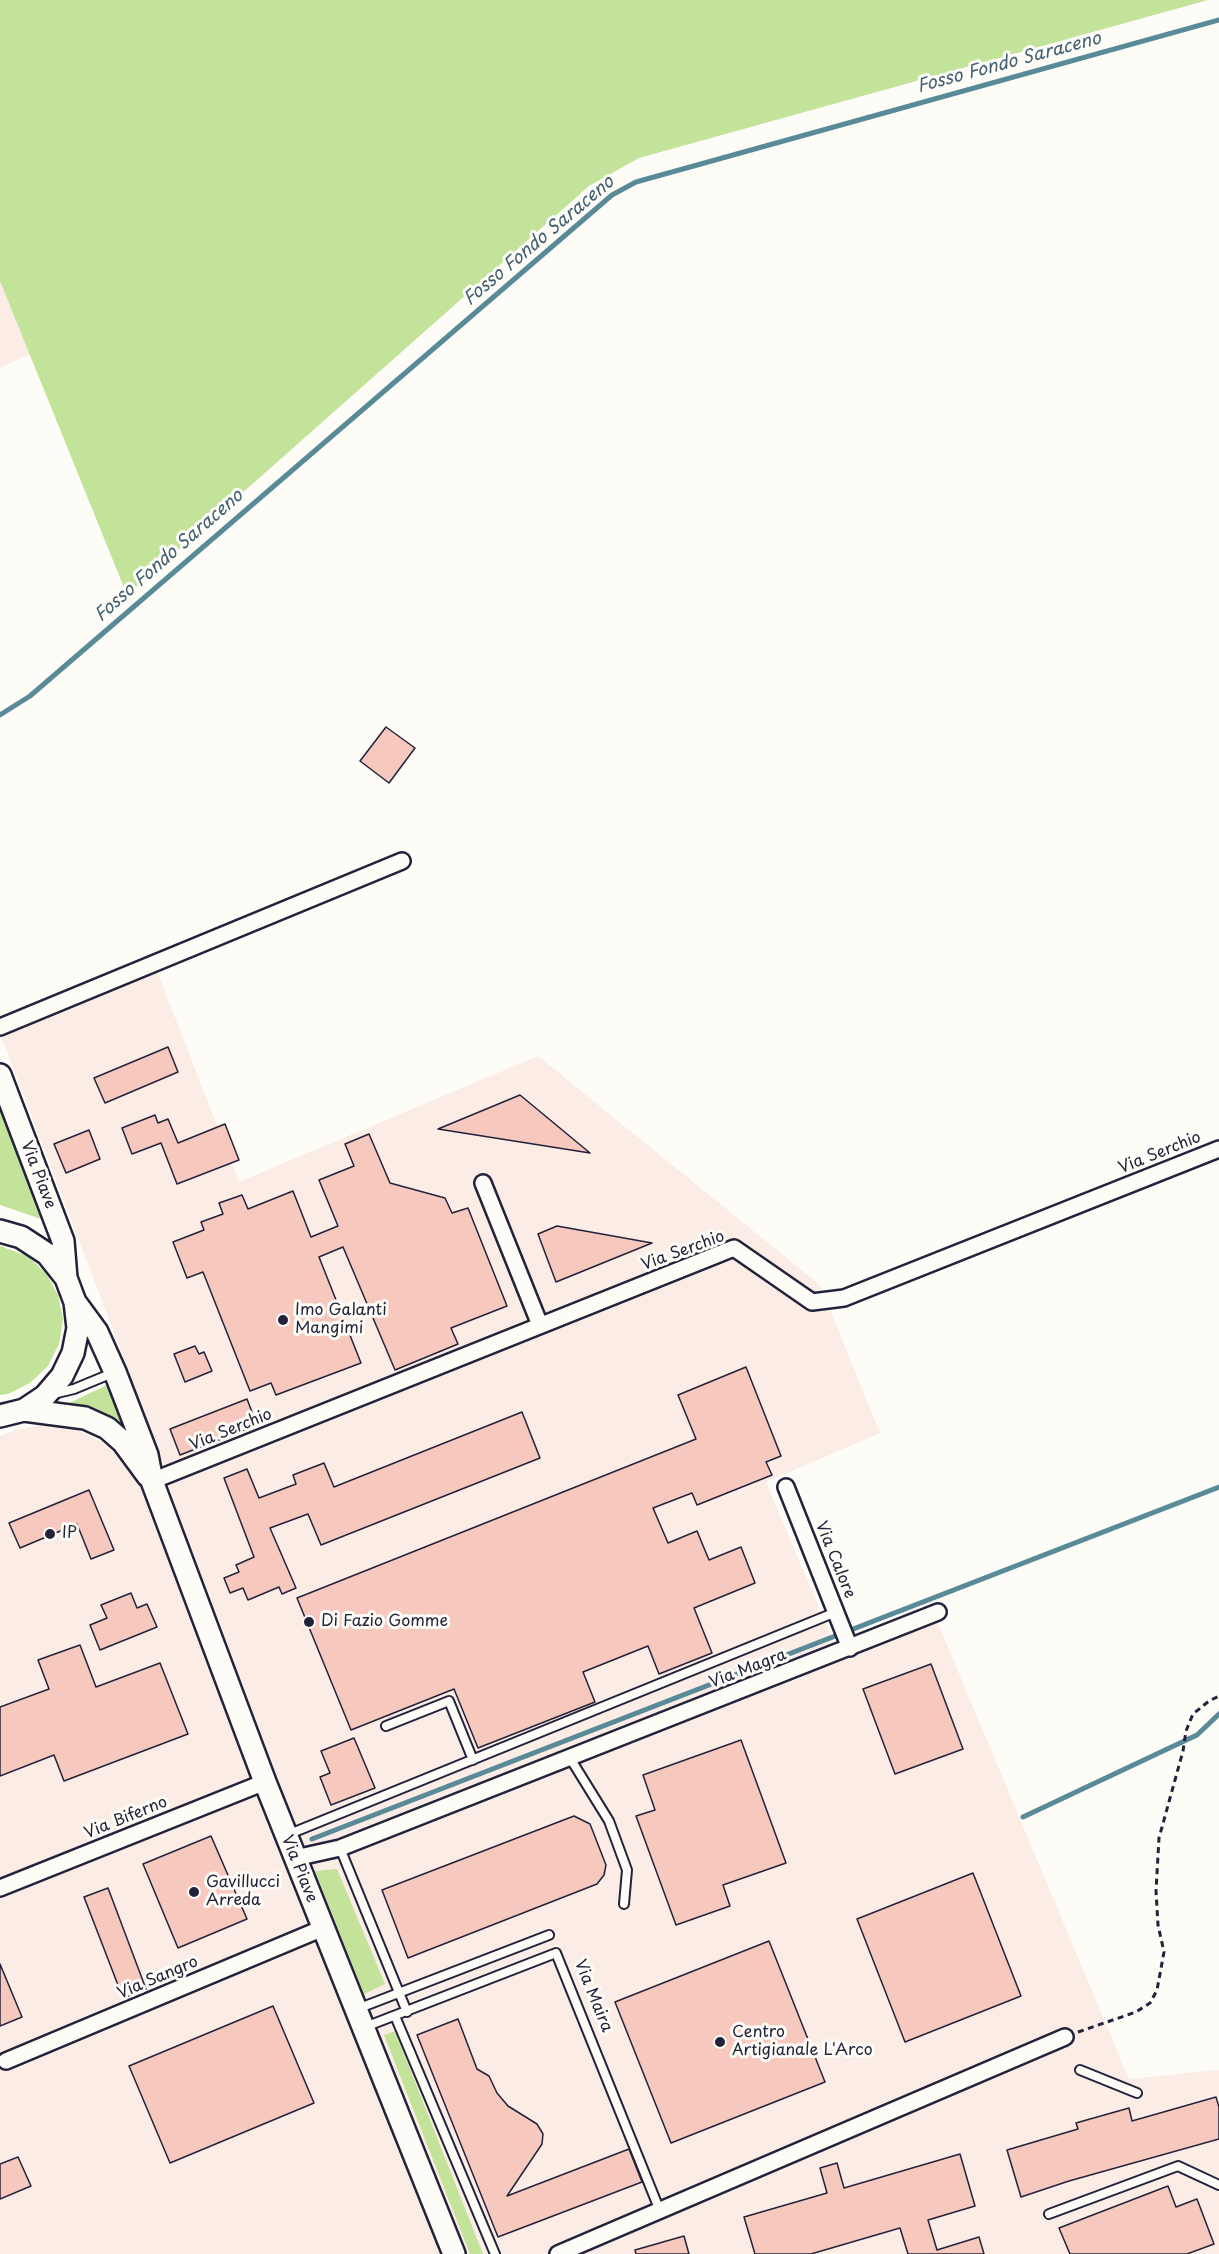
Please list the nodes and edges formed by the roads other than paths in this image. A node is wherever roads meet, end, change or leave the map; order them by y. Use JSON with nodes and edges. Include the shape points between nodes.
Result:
{"nodes":[{"id":1,"x":402,"y":861,"type":"dead end"},
{"id":2,"x":0,"y":1027,"type":"edge"},
{"id":3,"x":0,"y":1075,"type":"edge"},
{"id":4,"x":1219,"y":1149,"type":"edge"},
{"id":5,"x":483,"y":1183,"type":"dead end"},
{"id":6,"x":0,"y":1232,"type":"edge"},
{"id":7,"x":66,"y":1278,"type":"junction"},
{"id":8,"x":75,"y":1302,"type":"junction"},
{"id":9,"x":540,"y":1325,"type":"junction"},
{"id":10,"x":116,"y":1372,"type":"junction"},
{"id":11,"x":45,"y":1396,"type":"junction"},
{"id":12,"x":8,"y":1415,"type":"edge"},
{"id":13,"x":152,"y":1481,"type":"junction"},
{"id":14,"x":786,"y":1487,"type":"dead end"},
{"id":15,"x":836,"y":1612,"type":"junction"},
{"id":16,"x":938,"y":1612,"type":"dead end"},
{"id":17,"x":850,"y":1648,"type":"junction"},
{"id":18,"x":386,"y":1726,"type":"dead end"},
{"id":19,"x":570,"y":1758,"type":"junction"},
{"id":20,"x":473,"y":1760,"type":"junction"},
{"id":21,"x":265,"y":1782,"type":"junction"},
{"id":22,"x":286,"y":1836,"type":"junction"},
{"id":23,"x":340,"y":1848,"type":"junction"},
{"id":24,"x":295,"y":1858,"type":"junction"},
{"id":25,"x":0,"y":1888,"type":"edge"},
{"id":26,"x":624,"y":1904,"type":"dead end"},
{"id":27,"x":323,"y":1928,"type":"junction"},
{"id":28,"x":549,"y":1935,"type":"dead end"},
{"id":29,"x":399,"y":1992,"type":"junction"},
{"id":30,"x":407,"y":2012,"type":"junction"},
{"id":31,"x":395,"y":2016,"type":"junction"},
{"id":32,"x":359,"y":2019,"type":"junction"},
{"id":33,"x":1065,"y":2037,"type":"road end"},
{"id":34,"x":6,"y":2061,"type":"dead end"},
{"id":35,"x":1080,"y":2070,"type":"dead end"},
{"id":36,"x":1137,"y":2093,"type":"dead end"},
{"id":37,"x":1219,"y":2185,"type":"edge"},
{"id":38,"x":660,"y":2211,"type":"junction"},
{"id":39,"x":1049,"y":2214,"type":"dead end"},
{"id":40,"x":454,"y":2254,"type":"edge"},
{"id":41,"x":495,"y":2254,"type":"edge"},
{"id":42,"x":558,"y":2254,"type":"edge"}],
"edges":[{"from":1,"to":2,"type":"street"},
{"from":3,"to":7,"type":"main road","name":"Via Piave","via":[[63,1240]]},
{"from":4,"to":9,"type":"street","name":"Via Serchio","via":[[844,1298],[812,1302],[734,1248]]},
{"from":5,"to":9,"type":"street"},
{"from":6,"to":7,"type":"main road","via":[[21,1237],[47,1254]]},
{"from":7,"to":8,"type":"main road"},
{"from":8,"to":10,"type":"main road","name":"Via Piave","via":[[97,1332]]},
{"from":8,"to":11,"type":"main road","via":[[78,1328],[73,1353],[62,1376]]},
{"from":9,"to":13,"type":"street","name":"Via Serchio"},
{"from":10,"to":11,"type":"lane"},
{"from":10,"to":13,"type":"main road","name":"Via Piave","via":[[147,1455]]},
{"from":11,"to":12,"type":"main road"},
{"from":12,"to":13,"type":"main road","name":"Via Piave","via":[[85,1418],[107,1428],[123,1442]]},
{"from":13,"to":21,"type":"main road","name":"Via Piave"},
{"from":14,"to":15,"type":"street","name":"Via Calore"},
{"from":15,"to":17,"type":"street","name":"Via Calore"},
{"from":15,"to":20,"type":"lane"},
{"from":16,"to":17,"type":"street","name":"Via Magra"},
{"from":17,"to":19,"type":"street","name":"Via Magra"},
{"from":18,"to":20,"type":"lane","via":[[449,1701]]},
{"from":19,"to":23,"type":"street","name":"Via Magra"},
{"from":19,"to":26,"type":"lane","via":[[609,1821],[627,1870]]},
{"from":20,"to":22,"type":"lane"},
{"from":21,"to":22,"type":"main road","name":"Via Piave"},
{"from":21,"to":25,"type":"street","name":"Via Biferno"},
{"from":22,"to":24,"type":"main road","name":"Via Piave"},
{"from":23,"to":24,"type":"street","name":"Via Magra"},
{"from":23,"to":29,"type":"lane"},
{"from":24,"to":27,"type":"main road","name":"Via Piave"},
{"from":27,"to":32,"type":"main road","name":"Via Piave"},
{"from":27,"to":34,"type":"street","name":"Via Sangro"},
{"from":28,"to":29,"type":"lane"},
{"from":29,"to":30,"type":"lane"},
{"from":29,"to":32,"type":"lane"},
{"from":30,"to":31,"type":"lane","name":"Via Maira"},
{"from":30,"to":38,"type":"lane","name":"Via Maira","via":[[556,1953]]},
{"from":31,"to":32,"type":"lane","name":"Via Maira"},
{"from":31,"to":41,"type":"lane"},
{"from":32,"to":40,"type":"main road","name":"Via Piave"},
{"from":33,"to":38,"type":"street"},
{"from":35,"to":36,"type":"lane"},
{"from":37,"to":39,"type":"lane","via":[[1178,2166]]},
{"from":38,"to":42,"type":"street"}]}
